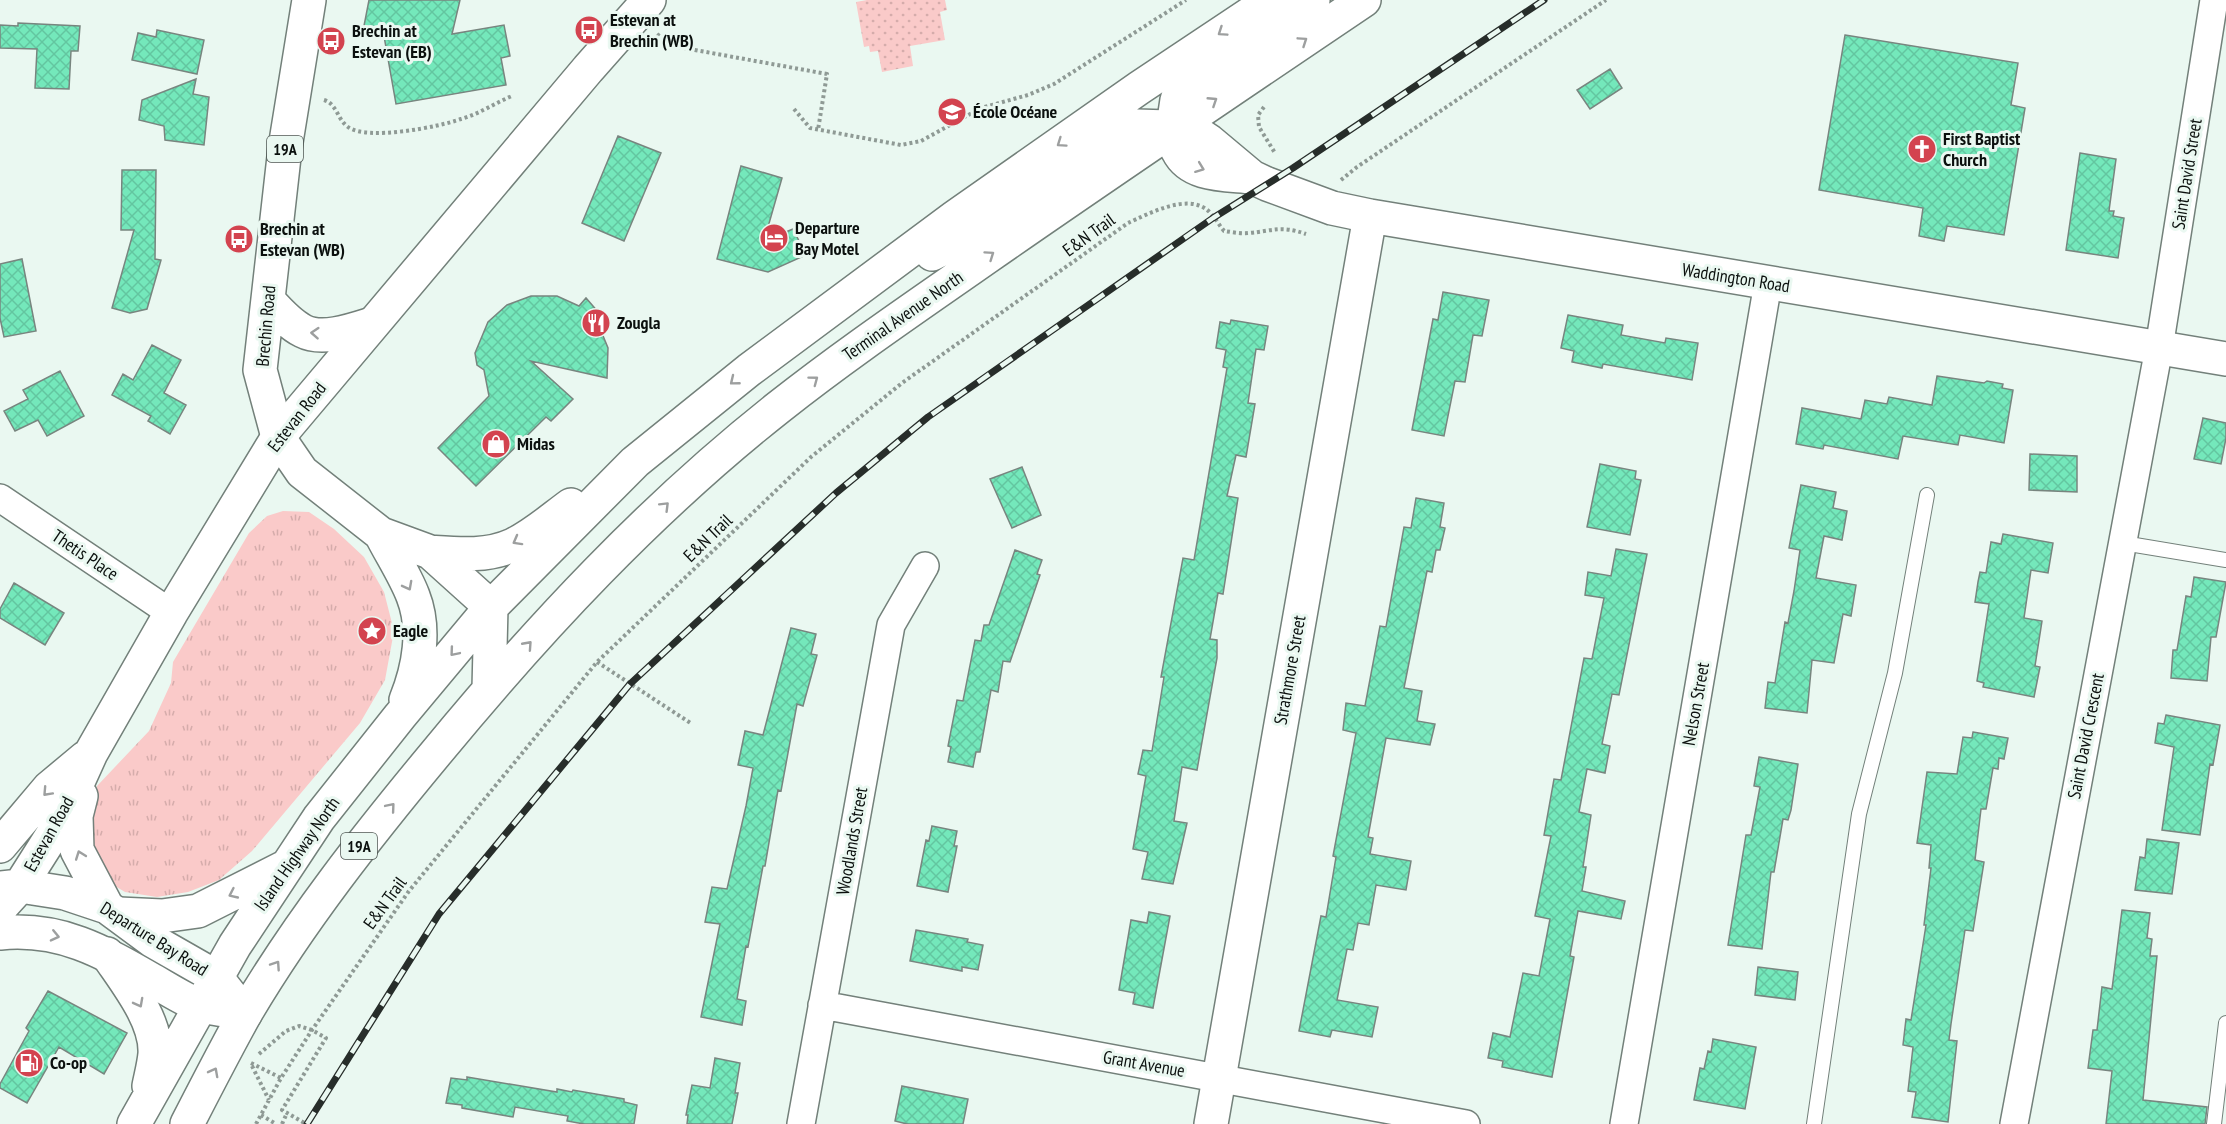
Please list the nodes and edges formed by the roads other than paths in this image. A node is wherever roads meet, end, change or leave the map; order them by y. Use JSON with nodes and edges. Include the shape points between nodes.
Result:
{"nodes":[{"id":1,"x":309,"y":0,"type":"edge"},
{"id":2,"x":1271,"y":0,"type":"edge"},
{"id":3,"x":1313,"y":0,"type":"edge"},
{"id":4,"x":1364,"y":0,"type":"edge"},
{"id":5,"x":2214,"y":0,"type":"edge"},
{"id":6,"x":651,"y":15,"type":"edge"},
{"id":7,"x":1173,"y":127,"type":"junction"},
{"id":8,"x":1370,"y":216,"type":"junction"},
{"id":9,"x":1768,"y":283,"type":"junction"},
{"id":10,"x":268,"y":300,"type":"junction"},
{"id":11,"x":842,"y":300,"type":"junction"},
{"id":12,"x":372,"y":324,"type":"junction"},
{"id":13,"x":2159,"y":348,"type":"junction"},
{"id":14,"x":2226,"y":359,"type":"edge"},
{"id":15,"x":278,"y":437,"type":"junction"},
{"id":16,"x":635,"y":462,"type":"junction"},
{"id":17,"x":1927,"y":495,"type":"dead end"},
{"id":18,"x":0,"y":498,"type":"edge"},
{"id":19,"x":381,"y":534,"type":"junction"},
{"id":20,"x":2123,"y":543,"type":"junction"},
{"id":21,"x":430,"y":552,"type":"junction"},
{"id":22,"x":2226,"y":560,"type":"edge"},
{"id":23,"x":925,"y":566,"type":"dead end"},
{"id":24,"x":491,"y":607,"type":"junction"},
{"id":25,"x":171,"y":613,"type":"junction"},
{"id":26,"x":489,"y":688,"type":"junction"},
{"id":27,"x":400,"y":716,"type":"junction"},
{"id":28,"x":90,"y":753,"type":"junction"},
{"id":29,"x":0,"y":846,"type":"edge"},
{"id":30,"x":285,"y":867,"type":"junction"},
{"id":31,"x":7,"y":894,"type":"edge"},
{"id":32,"x":113,"y":910,"type":"junction"},
{"id":33,"x":0,"y":933,"type":"edge"},
{"id":34,"x":107,"y":954,"type":"junction"},
{"id":35,"x":216,"y":977,"type":"junction"},
{"id":36,"x":201,"y":1005,"type":"junction"},
{"id":37,"x":822,"y":1005,"type":"junction"},
{"id":38,"x":245,"y":1014,"type":"junction"},
{"id":39,"x":2226,"y":1023,"type":"edge"},
{"id":40,"x":1219,"y":1078,"type":"junction"},
{"id":41,"x":141,"y":1113,"type":"edge"},
{"id":42,"x":187,"y":1124,"type":"edge"},
{"id":43,"x":801,"y":1124,"type":"edge"},
{"id":44,"x":1211,"y":1124,"type":"edge"},
{"id":45,"x":1466,"y":1124,"type":"edge"},
{"id":46,"x":1624,"y":1124,"type":"edge"},
{"id":47,"x":1814,"y":1124,"type":"edge"},
{"id":48,"x":2014,"y":1124,"type":"edge"},
{"id":49,"x":2214,"y":1124,"type":"edge"}],
"edges":[{"from":1,"to":10,"type":"main road","name":"Brechin Road","number":"19A","via":[[285,148]]},
{"from":2,"to":11,"type":"main road","one_way":true,"via":[[1120,101]]},
{"from":3,"to":7,"type":"main road","via":[[1200,75],[1177,100]]},
{"from":7,"to":4,"type":"main road","name":"Terminal Avenue North","one_way":true},
{"from":5,"to":13,"type":"street","name":"Saint David Street"},
{"from":6,"to":12,"type":"main road","name":"Estevan Road","via":[[580,78]]},
{"from":7,"to":8,"type":"main road","name":"Waddington Road","via":[[1194,131],[1252,177],[1332,208]]},
{"from":7,"to":11,"type":"main road","name":"Waddington Road","via":[[1137,126],[968,236]]},
{"from":26,"to":7,"type":"main road","name":"Terminal Avenue North","one_way":true,"via":[[550,620],[673,497],[778,408],[873,336]]},
{"from":8,"to":9,"type":"main road","name":"Waddington Road"},
{"from":8,"to":40,"type":"main road","name":"Strathmore Street"},
{"from":9,"to":13,"type":"main road","name":"Waddington Road"},
{"from":9,"to":46,"type":"street","name":"Nelson Street"},
{"from":12,"to":10,"type":"main road","one_way":true,"via":[[336,335],[305,333]]},
{"from":10,"to":15,"type":"main road","name":"Brechin Road","number":"19A","via":[[260,370]]},
{"from":11,"to":16,"type":"main road","one_way":true},
{"from":12,"to":15,"type":"main road","name":"Estevan Road"},
{"from":13,"to":14,"type":"main road","name":"Waddington Road"},
{"from":13,"to":20,"type":"street","name":"Saint David Crescent"},
{"from":15,"to":19,"type":"main road","name":"Brechin Road","number":"19A","via":[[302,472]]},
{"from":15,"to":25,"type":"main road","name":"Estevan Road"},
{"from":16,"to":21,"type":"main road","one_way":true,"via":[[513,545],[469,554]]},
{"from":16,"to":24,"type":"main road"},
{"from":17,"to":47,"type":"lane","via":[[1894,674],[1859,814]]},
{"from":18,"to":25,"type":"street","name":"Thetis Place"},
{"from":19,"to":21,"type":"main road","name":"Brechin Road","number":"19A"},
{"from":19,"to":27,"type":"main road","one_way":true,"via":[[412,594],[420,632],[419,658]]},
{"from":20,"to":22,"type":"lane"},
{"from":20,"to":48,"type":"street","name":"Saint David Crescent"},
{"from":21,"to":24,"type":"main road","name":"Brechin Road","number":"19A"},
{"from":23,"to":37,"type":"street","name":"Woodlands Street","via":[[891,625]]},
{"from":24,"to":26,"type":"main road"},
{"from":24,"to":27,"type":"main road","name":"Island Highway North","number":"19A","one_way":true},
{"from":25,"to":28,"type":"main road","name":"Estevan Road"},
{"from":38,"to":26,"type":"main road","number":"19A","one_way":true,"via":[[358,848]]},
{"from":27,"to":30,"type":"main road","name":"Island Highway North","number":"19A"},
{"from":28,"to":29,"type":"main road","one_way":true,"via":[[49,788]]},
{"from":28,"to":31,"type":"main road","name":"Estevan Road","via":[[58,826]]},
{"from":32,"to":28,"type":"main road","one_way":true,"via":[[77,850],[76,816]]},
{"from":30,"to":32,"type":"main road","one_way":true,"via":[[198,911],[162,916]]},
{"from":30,"to":35,"type":"main road","name":"Island Highway North","number":"19A"},
{"from":31,"to":32,"type":"main road","name":"Departure Bay Road","via":[[64,893]]},
{"from":32,"to":35,"type":"main road","name":"Departure Bay Road","via":[[153,941]]},
{"from":33,"to":34,"type":"main road","name":"Departure Bay Road","one_way":true,"via":[[51,934]]},
{"from":34,"to":36,"type":"main road","name":"Departure Bay Road"},
{"from":34,"to":41,"type":"main road","one_way":true,"via":[[150,1025],[155,1052]]},
{"from":35,"to":36,"type":"main road","name":"Island Highway North","number":"19A"},
{"from":35,"to":38,"type":"main road","name":"Departure Bay Road"},
{"from":36,"to":38,"type":"main road","name":"Departure Bay Road"},
{"from":36,"to":41,"type":"main road","name":"Island Highway North","number":"19A"},
{"from":37,"to":40,"type":"street","name":"Grant Avenue"},
{"from":37,"to":43,"type":"street","name":"Woodlands Street"},
{"from":42,"to":38,"type":"main road","number":"19A","one_way":true},
{"from":39,"to":49,"type":"lane"},
{"from":40,"to":44,"type":"main road","name":"Strathmore Street"},
{"from":40,"to":45,"type":"street","name":"Grant Avenue"}]}
